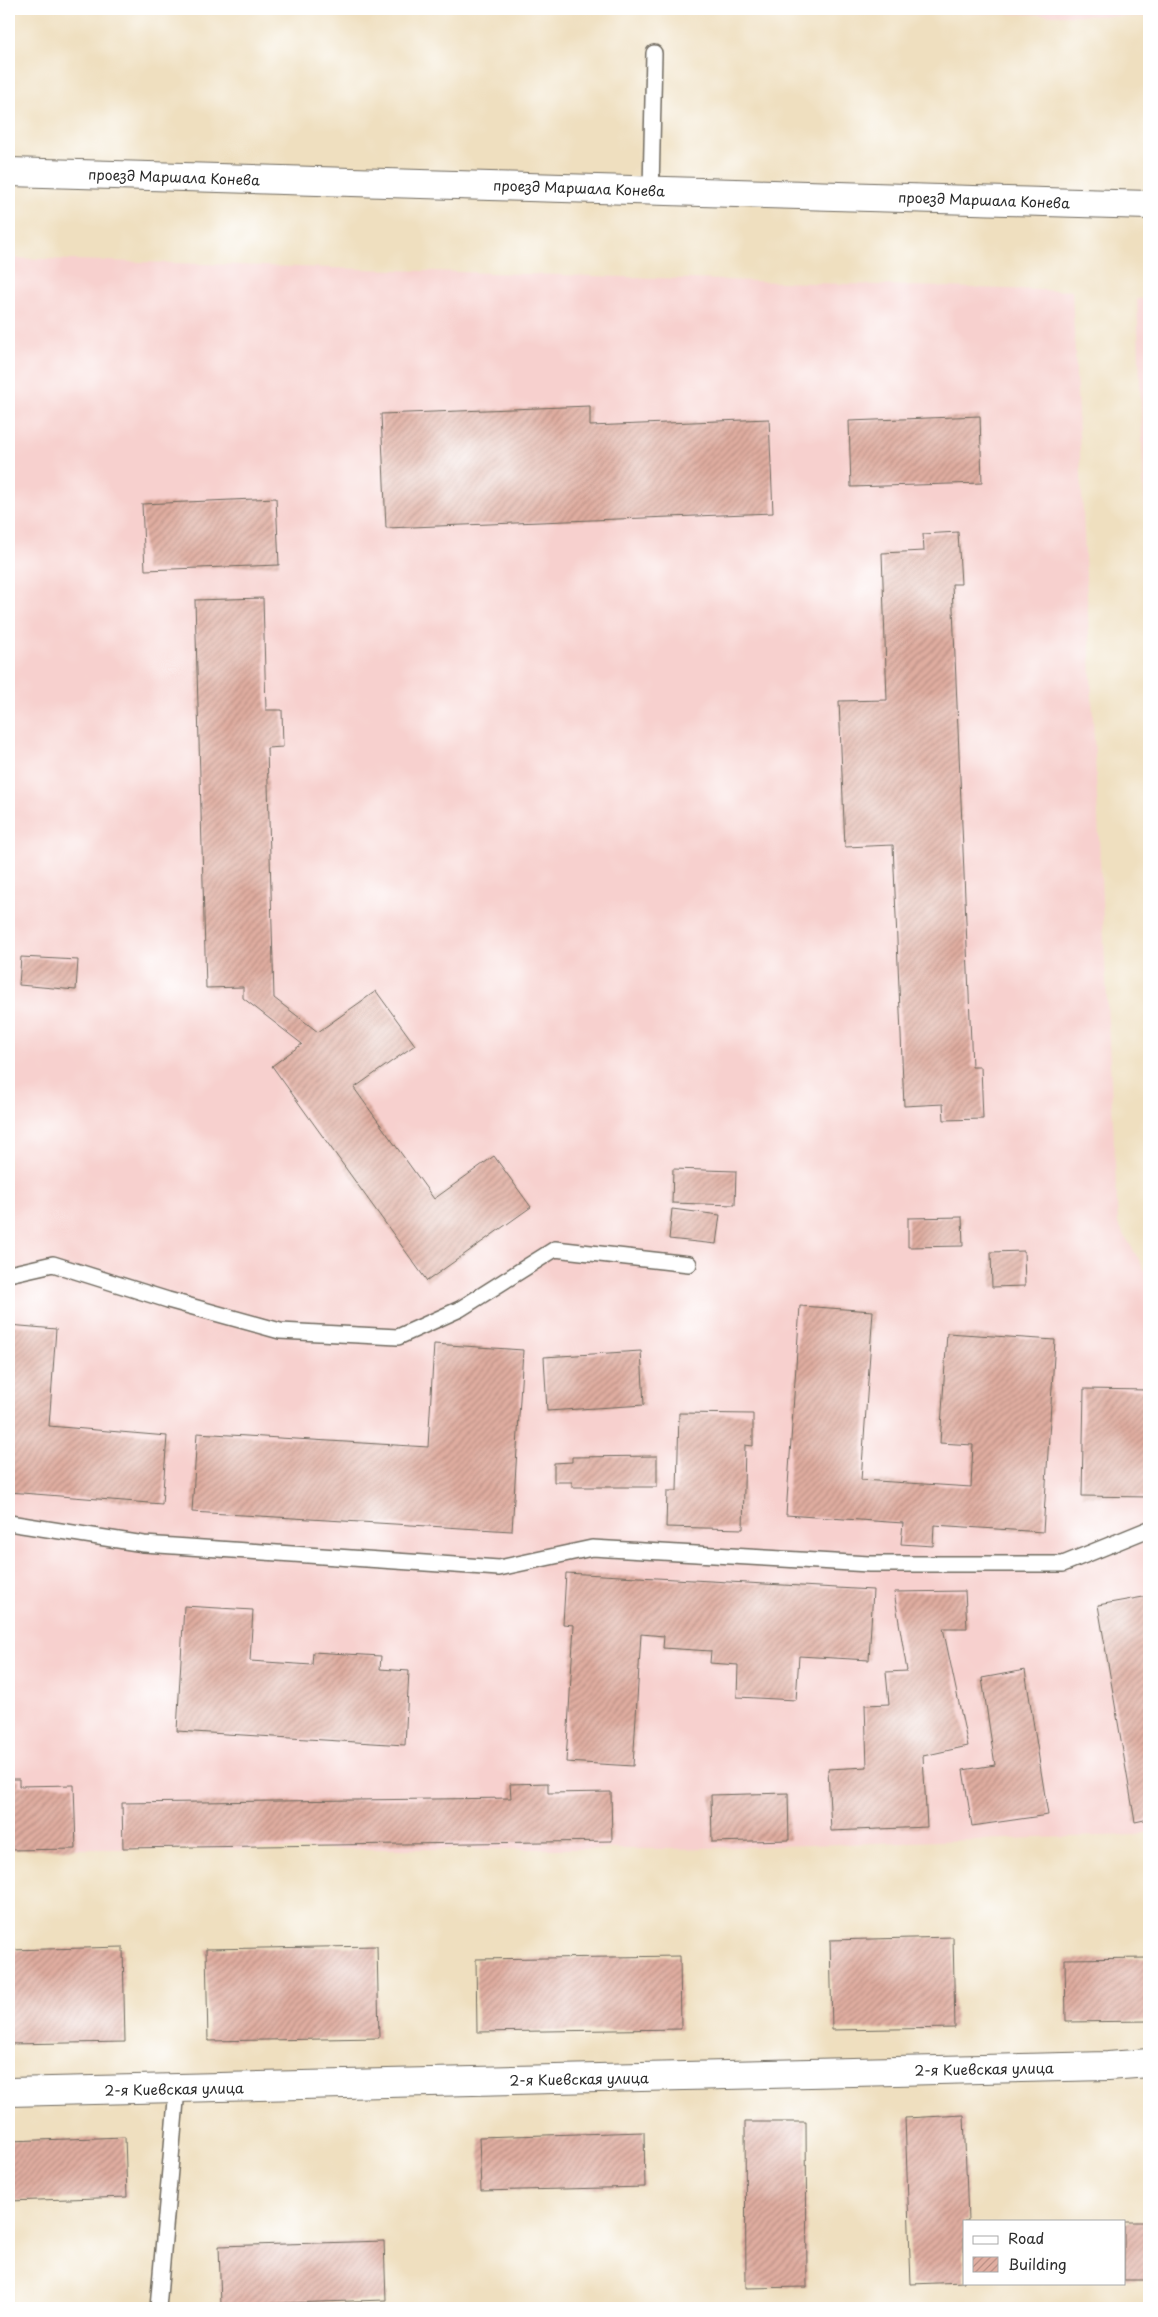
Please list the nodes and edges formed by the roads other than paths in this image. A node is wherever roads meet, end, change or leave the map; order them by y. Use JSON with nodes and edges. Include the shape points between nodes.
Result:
{"nodes":[{"id":1,"x":654,"y":53,"type":"dead end"},
{"id":2,"x":9,"y":172,"type":"edge"},
{"id":3,"x":650,"y":190,"type":"junction"},
{"id":4,"x":1149,"y":204,"type":"edge"},
{"id":5,"x":689,"y":1264,"type":"dead end"},
{"id":6,"x":9,"y":1274,"type":"edge"},
{"id":7,"x":9,"y":1523,"type":"edge"},
{"id":8,"x":1149,"y":1529,"type":"edge"},
{"id":9,"x":1149,"y":2063,"type":"edge"},
{"id":10,"x":177,"y":2090,"type":"junction"},
{"id":11,"x":9,"y":2092,"type":"edge"},
{"id":12,"x":158,"y":2308,"type":"edge"}],
"edges":[{"from":1,"to":3,"type":"lane"},
{"from":2,"to":3,"type":"street","name":"проезд Маршала Конева"},
{"from":3,"to":4,"type":"street","name":"проезд Маршала Конева"},
{"from":5,"to":6,"type":"lane","via":[[555,1249],[460,1309],[398,1337],[280,1331],[53,1264]]},
{"from":7,"to":8,"type":"lane","via":[[144,1544],[499,1568],[592,1548],[869,1564],[1063,1564]]},
{"from":9,"to":10,"type":"street","name":"2-я Киевская улица"},
{"from":10,"to":11,"type":"street","name":"2-я Киевская улица"},
{"from":10,"to":12,"type":"lane"}]}
